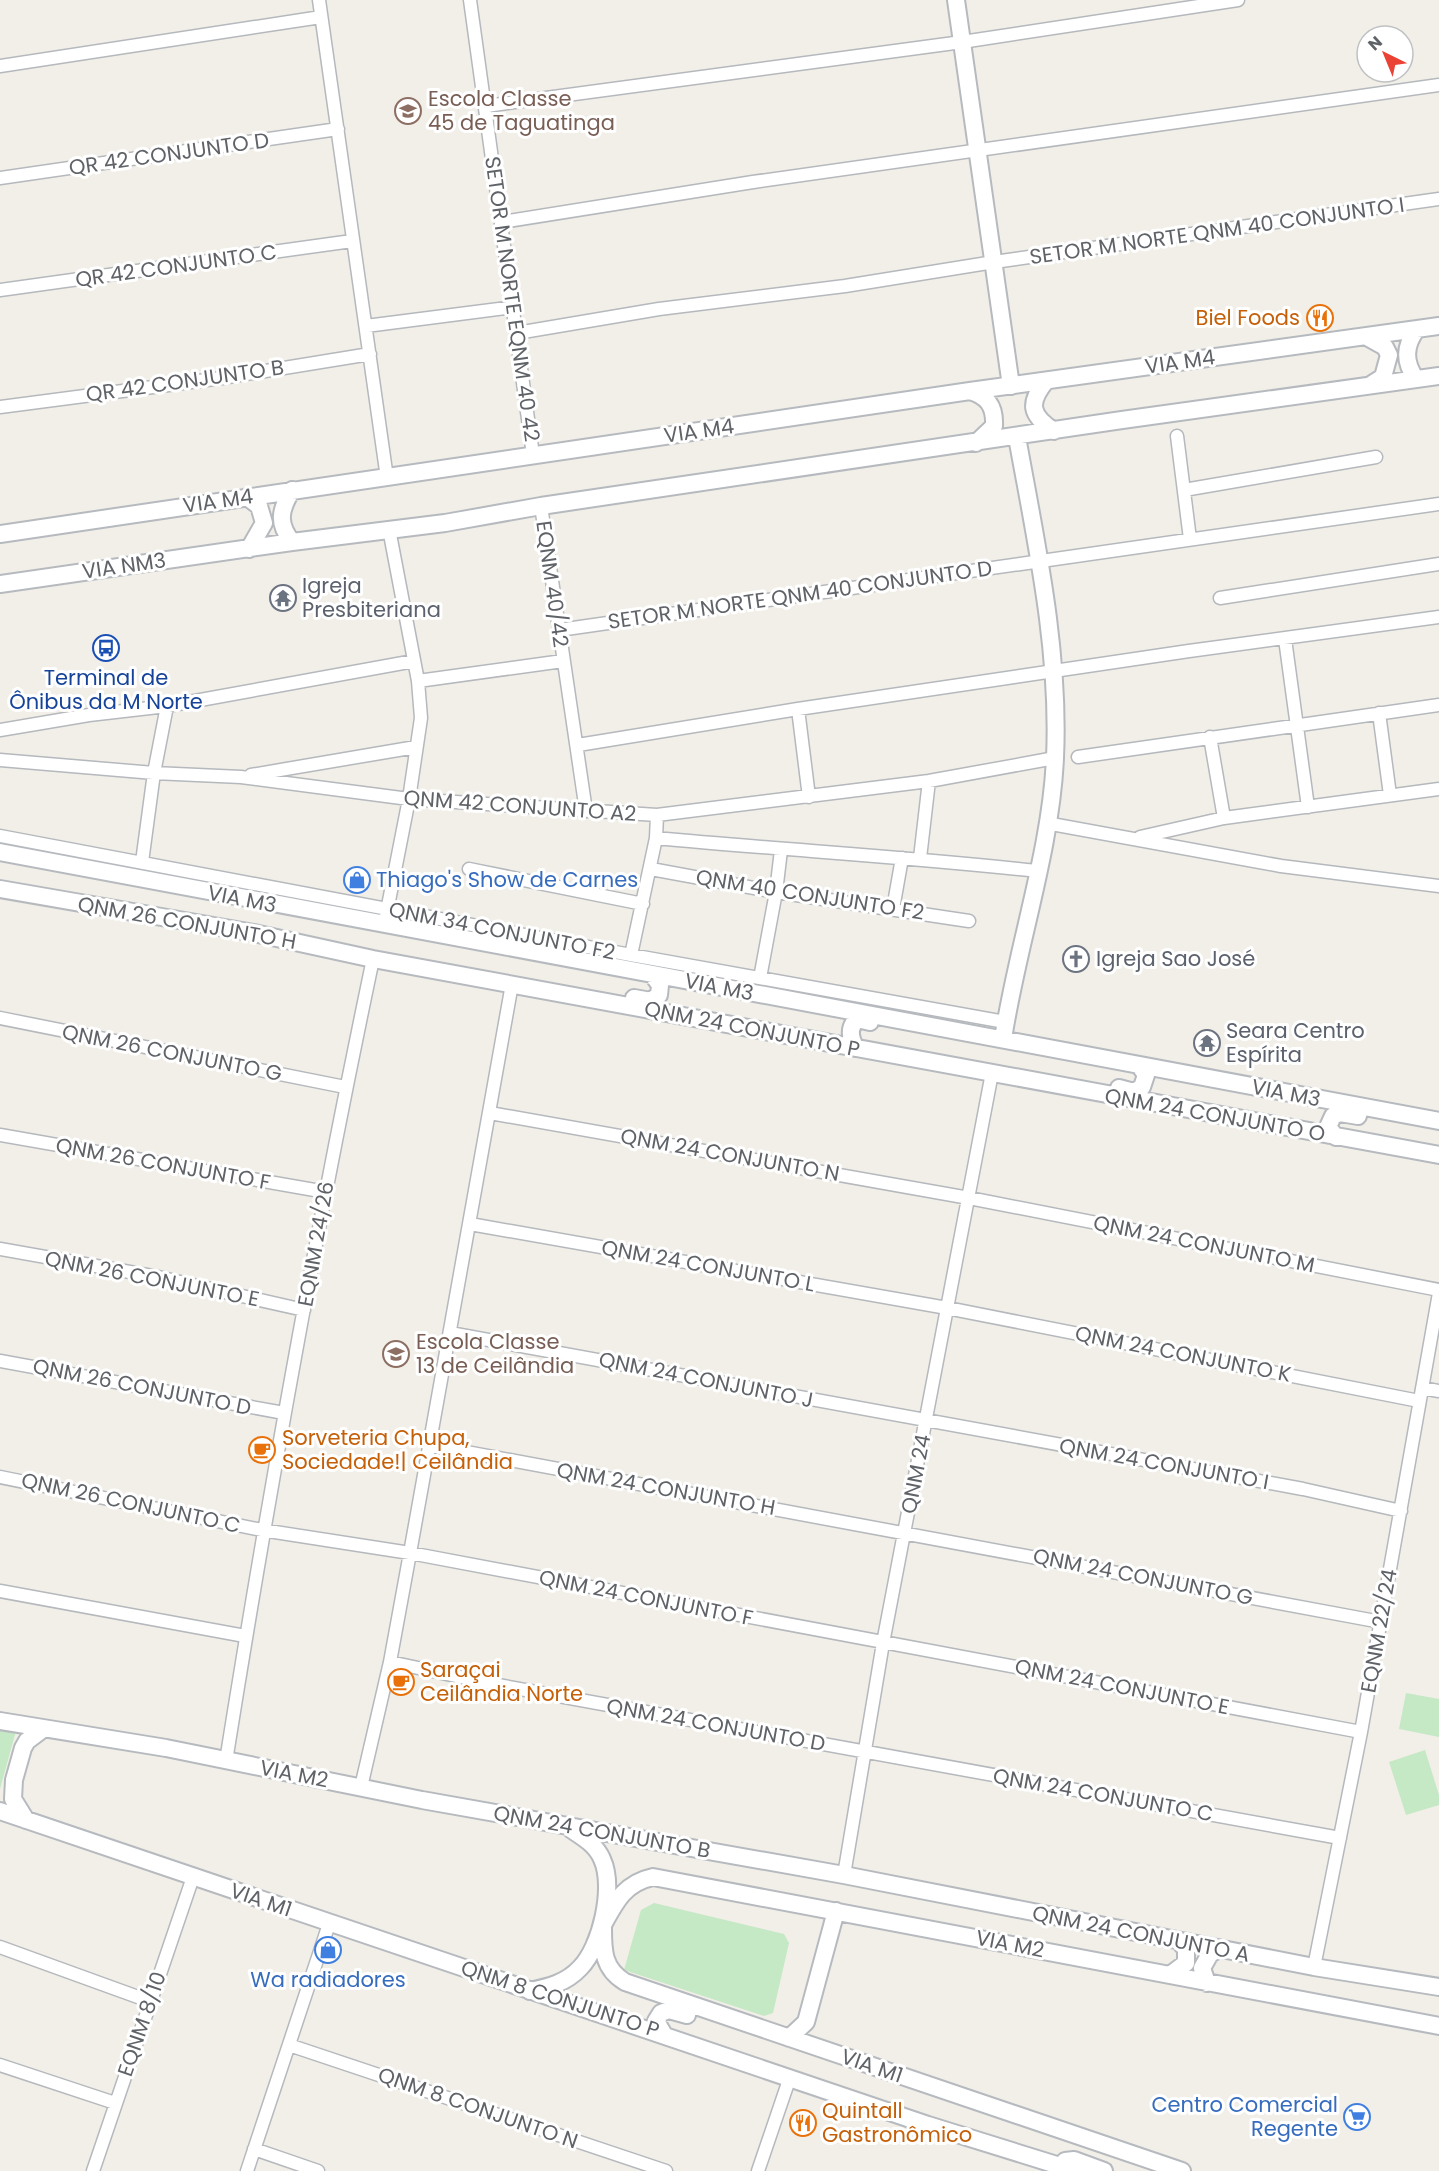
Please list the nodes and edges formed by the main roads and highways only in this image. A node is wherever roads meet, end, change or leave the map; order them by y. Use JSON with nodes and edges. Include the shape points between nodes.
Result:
{"nodes":[{"id":1,"x":956,"y":0,"type":"edge"},
{"id":2,"x":1439,"y":326,"type":"edge"},
{"id":3,"x":1417,"y":329,"type":"junction"},
{"id":4,"x":1367,"y":337,"type":"junction"},
{"id":5,"x":1439,"y":376,"type":"edge"},
{"id":6,"x":1416,"y":379,"type":"junction"},
{"id":7,"x":1046,"y":381,"type":"junction"},
{"id":8,"x":1371,"y":384,"type":"junction"},
{"id":9,"x":1011,"y":386,"type":"junction"},
{"id":10,"x":970,"y":391,"type":"junction"},
{"id":11,"x":1054,"y":431,"type":"junction"},
{"id":12,"x":1017,"y":437,"type":"junction"},
{"id":13,"x":976,"y":443,"type":"junction"},
{"id":14,"x":292,"y":490,"type":"junction"},
{"id":15,"x":247,"y":497,"type":"junction"},
{"id":16,"x":0,"y":534,"type":"edge"},
{"id":17,"x":292,"y":542,"type":"junction"},
{"id":18,"x":249,"y":549,"type":"junction"},
{"id":19,"x":0,"y":584,"type":"edge"},
{"id":20,"x":0,"y":852,"type":"edge"},
{"id":21,"x":0,"y":890,"type":"edge"},
{"id":22,"x":259,"y":903,"type":"junction"},
{"id":23,"x":254,"y":933,"type":"junction"},
{"id":24,"x":652,"y":974,"type":"junction"},
{"id":25,"x":512,"y":984,"type":"joint"},
{"id":26,"x":541,"y":989,"type":"junction"},
{"id":27,"x":1004,"y":1031,"type":"junction"},
{"id":28,"x":969,"y":1034,"type":"junction"},
{"id":29,"x":856,"y":1048,"type":"junction"},
{"id":30,"x":1139,"y":1065,"type":"junction"},
{"id":31,"x":992,"y":1073,"type":"joint"},
{"id":32,"x":1035,"y":1082,"type":"junction"},
{"id":33,"x":1439,"y":1122,"type":"edge"},
{"id":34,"x":1336,"y":1137,"type":"junction"},
{"id":35,"x":1439,"y":1155,"type":"edge"},
{"id":36,"x":0,"y":1721,"type":"edge"},
{"id":37,"x":43,"y":1729,"type":"junction"},
{"id":38,"x":361,"y":1787,"type":"joint"},
{"id":39,"x":0,"y":1811,"type":"edge"},
{"id":40,"x":26,"y":1820,"type":"junction"},
{"id":41,"x":567,"y":1827,"type":"junction"},
{"id":42,"x":844,"y":1875,"type":"joint"},
{"id":43,"x":836,"y":1911,"type":"junction"},
{"id":44,"x":329,"y":1924,"type":"joint"},
{"id":45,"x":603,"y":1925,"type":"junction"},
{"id":46,"x":1178,"y":1940,"type":"junction"},
{"id":47,"x":1219,"y":1948,"type":"junction"},
{"id":48,"x":1170,"y":1975,"type":"junction"},
{"id":49,"x":1207,"y":1983,"type":"junction"},
{"id":50,"x":1439,"y":1987,"type":"edge"},
{"id":51,"x":529,"y":1991,"type":"junction"},
{"id":52,"x":806,"y":2022,"type":"junction"},
{"id":53,"x":1439,"y":2026,"type":"edge"},
{"id":54,"x":752,"y":2027,"type":"junction"},
{"id":55,"x":663,"y":2033,"type":"junction"},
{"id":56,"x":789,"y":2038,"type":"junction"},
{"id":57,"x":814,"y":2046,"type":"junction"},
{"id":58,"x":1049,"y":2162,"type":"junction"},
{"id":59,"x":1144,"y":2164,"type":"edge"},
{"id":60,"x":1076,"y":2171,"type":"edge"},
{"id":61,"x":1104,"y":2171,"type":"edge"},
{"id":62,"x":1182,"y":2171,"type":"edge"}],
"edges":[{"from":1,"to":9,"type":"main road"},
{"from":2,"to":3,"type":"main road","name":"VIA M4"},
{"from":3,"to":4,"type":"main road","name":"VIA M4"},
{"from":3,"to":6,"type":"main road","via":[[1410,338],[1406,361]]},
{"from":4,"to":7,"type":"main road","name":"VIA M4"},
{"from":4,"to":8,"type":"main road","via":[[1385,347],[1389,355],[1383,377]]},
{"from":5,"to":6,"type":"main road"},
{"from":6,"to":8,"type":"main road"},
{"from":7,"to":9,"type":"main road","name":"VIA M4"},
{"from":7,"to":11,"type":"main road","via":[[1034,398],[1033,407],[1037,417]]},
{"from":8,"to":11,"type":"main road"},
{"from":9,"to":10,"type":"main road","name":"VIA M4"},
{"from":10,"to":13,"type":"main road","via":[[988,401],[994,417],[994,426]]},
{"from":10,"to":14,"type":"main road","name":"VIA M4"},
{"from":11,"to":12,"type":"main road"},
{"from":12,"to":13,"type":"main road"},
{"from":12,"to":27,"type":"main road","via":[[1040,560],[1053,671],[1055,758],[1047,824]]},
{"from":13,"to":17,"type":"main road","via":[[445,523]]},
{"from":14,"to":15,"type":"main road","name":"VIA M4"},
{"from":14,"to":17,"type":"main road","via":[[282,506],[281,518]]},
{"from":15,"to":16,"type":"main road","name":"VIA M4"},
{"from":15,"to":18,"type":"main road","via":[[259,506],[264,523]]},
{"from":17,"to":18,"type":"main road"},
{"from":18,"to":19,"type":"main road","name":"VIA NM3"},
{"from":20,"to":22,"type":"main road","name":"VIA M3"},
{"from":21,"to":23,"type":"main road","name":"QNM 26 CONJUNTO H"},
{"from":22,"to":23,"type":"main road","via":[[245,915],[247,926]]},
{"from":22,"to":24,"type":"main road","name":"VIA M3","via":[[385,918]]},
{"from":23,"to":25,"type":"main road","name":"QNM 26 CONJUNTO H"},
{"from":24,"to":26,"type":"main road","via":[[661,988],[651,1001],[592,990]]},
{"from":24,"to":28,"type":"main road","name":"VIA M3"},
{"from":25,"to":26,"type":"main road","name":"QNM 24 CONJUNTO P"},
{"from":26,"to":29,"type":"main road","name":"QNM 24 CONJUNTO P"},
{"from":27,"to":28,"type":"main road","name":"VIA M3"},
{"from":27,"to":30,"type":"main road","name":"VIA M3"},
{"from":28,"to":29,"type":"main road","via":[[919,1033],[857,1019],[850,1036]]},
{"from":29,"to":31,"type":"main road","name":"QNM 24 CONJUNTO P"},
{"from":30,"to":32,"type":"main road","via":[[1147,1079],[1134,1092],[1083,1080]]},
{"from":30,"to":33,"type":"main road","name":"VIA M3"},
{"from":31,"to":32,"type":"main road","name":"QNM 24 CONJUNTO O"},
{"from":32,"to":34,"type":"main road","name":"QNM 24 CONJUNTO O"},
{"from":33,"to":34,"type":"main road","via":[[1405,1124],[1340,1113],[1328,1122]]},
{"from":34,"to":35,"type":"main road","name":"QNM 24 CONJUNTO O"},
{"from":36,"to":37,"type":"main road","name":"VIA M2"},
{"from":37,"to":38,"type":"main road","name":"VIA M2"},
{"from":37,"to":40,"type":"main road","via":[[23,1748],[14,1780],[13,1799]]},
{"from":38,"to":41,"type":"main road","name":"QNM 24 CONJUNTO B"},
{"from":39,"to":40,"type":"main road","name":"VIA M1"},
{"from":40,"to":44,"type":"main road","name":"VIA M1"},
{"from":41,"to":42,"type":"main road","name":"QNM 24 CONJUNTO B"},
{"from":41,"to":45,"type":"main road","name":"VIA M1","via":[[591,1844],[605,1867]]},
{"from":42,"to":46,"type":"main road","name":"QNM 24 CONJUNTO A"},
{"from":43,"to":45,"type":"main road","name":"VIA M2","via":[[653,1877],[627,1887]]},
{"from":43,"to":48,"type":"main road","name":"VIA M2"},
{"from":43,"to":52,"type":"main road"},
{"from":44,"to":51,"type":"main road","name":"QNM 8 CONJUNTO P"},
{"from":45,"to":51,"type":"main road","via":[[596,1945],[581,1967],[561,1982]]},
{"from":45,"to":54,"type":"main road","name":"VIA M1","via":[[603,1955],[616,1977],[648,1992]]},
{"from":46,"to":47,"type":"main road","name":"QNM 24 CONJUNTO A"},
{"from":46,"to":48,"type":"main road","via":[[1186,1949],[1186,1964]]},
{"from":47,"to":49,"type":"main road","via":[[1202,1968]]},
{"from":47,"to":50,"type":"main road","name":"QNM 24 CONJUNTO A"},
{"from":48,"to":49,"type":"main road","name":"VIA M2"},
{"from":49,"to":53,"type":"main road","name":"VIA M2"},
{"from":51,"to":55,"type":"main road","name":"QNM 8 CONJUNTO P"},
{"from":52,"to":56,"type":"main road"},
{"from":52,"to":57,"type":"main road"},
{"from":54,"to":55,"type":"main road","via":[[719,2026],[669,2010],[660,2013],[656,2021]]},
{"from":54,"to":56,"type":"main road","name":"VIA M1"},
{"from":55,"to":58,"type":"main road","name":"QNM 8 CONJUNTO P","via":[[928,2125]]},
{"from":56,"to":57,"type":"main road","name":"VIA M1"},
{"from":57,"to":59,"type":"main road","name":"VIA M1"},
{"from":58,"to":60,"type":"main road","name":"QNM 8 CONJUNTO P"},
{"from":58,"to":61,"type":"main road","via":[[1074,2160]]},
{"from":59,"to":62,"type":"main road","name":"VIA M1"}]}
